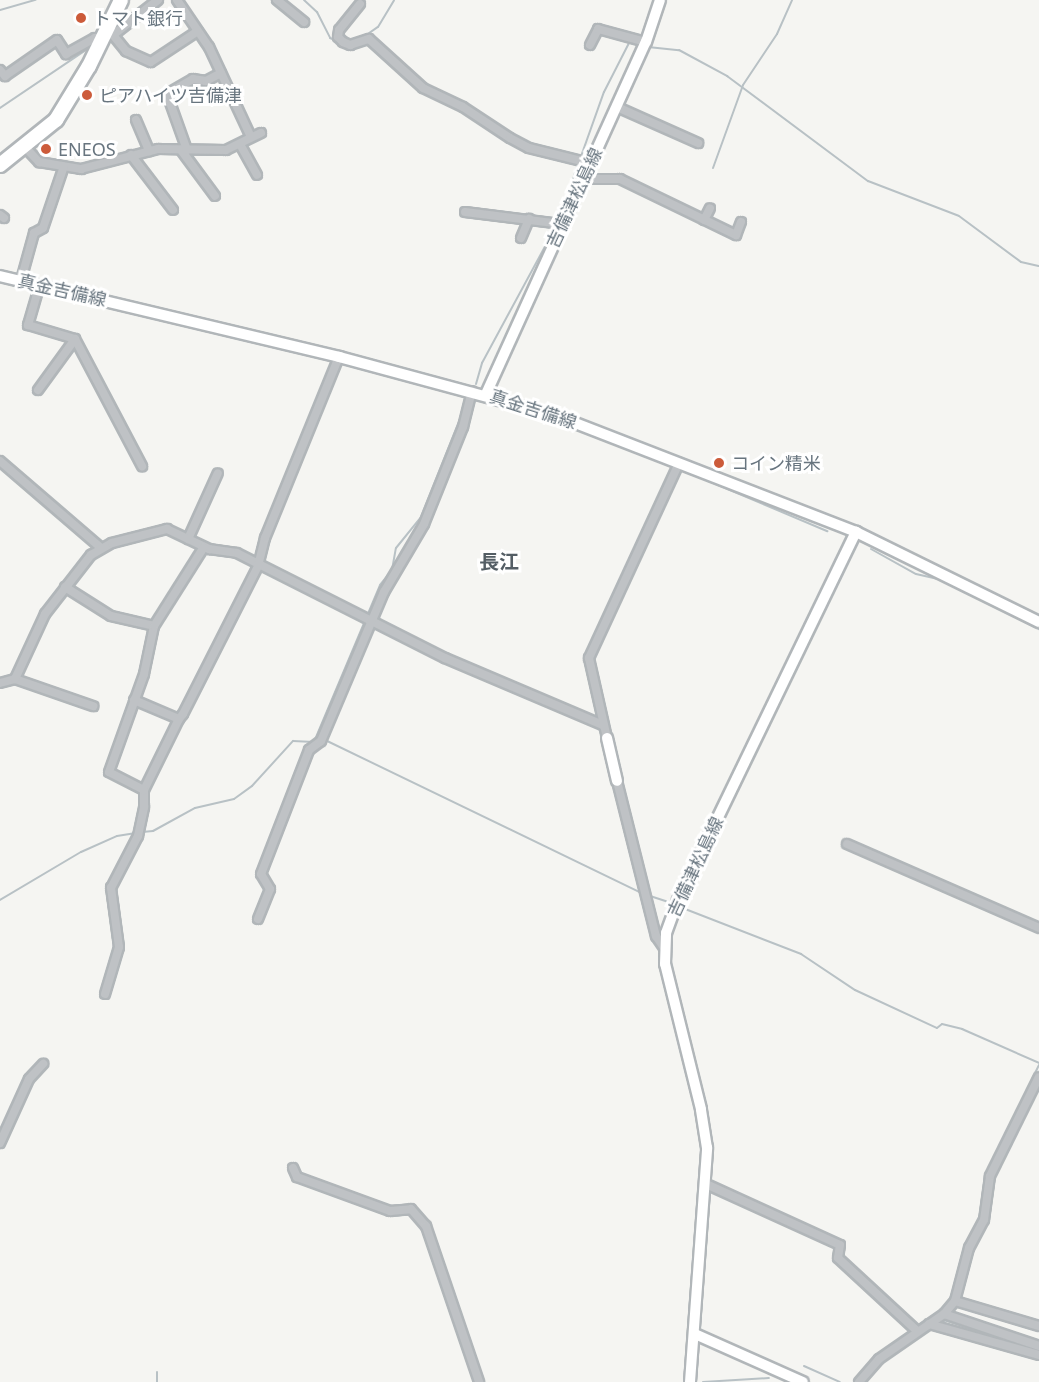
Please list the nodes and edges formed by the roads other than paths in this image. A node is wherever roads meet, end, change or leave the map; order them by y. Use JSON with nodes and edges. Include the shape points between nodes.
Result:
{"nodes":[{"id":1,"x":121,"y":0,"type":"edge"},
{"id":2,"x":158,"y":0,"type":"edge"},
{"id":3,"x":177,"y":0,"type":"edge"},
{"id":4,"x":277,"y":0,"type":"edge"},
{"id":5,"x":660,"y":0,"type":"edge"},
{"id":6,"x":360,"y":1,"type":"edge"},
{"id":7,"x":304,"y":22,"type":"dead end"},
{"id":8,"x":198,"y":31,"type":"junction"},
{"id":9,"x":107,"y":34,"type":"junction"},
{"id":10,"x":646,"y":42,"type":"junction"},
{"id":11,"x":590,"y":45,"type":"dead end"},
{"id":12,"x":0,"y":70,"type":"edge"},
{"id":13,"x":221,"y":73,"type":"junction"},
{"id":14,"x":617,"y":107,"type":"junction"},
{"id":15,"x":136,"y":120,"type":"dead end"},
{"id":16,"x":261,"y":134,"type":"dead end"},
{"id":17,"x":250,"y":135,"type":"dead end"},
{"id":18,"x":698,"y":143,"type":"dead end"},
{"id":19,"x":241,"y":146,"type":"junction"},
{"id":20,"x":25,"y":147,"type":"junction"},
{"id":21,"x":184,"y":150,"type":"junction"},
{"id":22,"x":149,"y":151,"type":"junction"},
{"id":23,"x":130,"y":155,"type":"junction"},
{"id":24,"x":590,"y":163,"type":"junction"},
{"id":25,"x":0,"y":165,"type":"edge"},
{"id":26,"x":64,"y":166,"type":"junction"},
{"id":27,"x":258,"y":175,"type":"dead end"},
{"id":28,"x":582,"y":179,"type":"junction"},
{"id":29,"x":215,"y":196,"type":"dead end"},
{"id":30,"x":710,"y":208,"type":"dead end"},
{"id":31,"x":172,"y":210,"type":"dead end"},
{"id":32,"x":465,"y":212,"type":"dead end"},
{"id":33,"x":529,"y":219,"type":"junction"},
{"id":34,"x":704,"y":220,"type":"junction"},
{"id":35,"x":741,"y":222,"type":"dead end"},
{"id":36,"x":562,"y":224,"type":"junction"},
{"id":37,"x":521,"y":238,"type":"dead end"},
{"id":38,"x":1,"y":280,"type":"edge"},
{"id":39,"x":21,"y":280,"type":"junction"},
{"id":40,"x":40,"y":284,"type":"junction"},
{"id":41,"x":75,"y":339,"type":"junction"},
{"id":42,"x":339,"y":357,"type":"junction"},
{"id":43,"x":38,"y":390,"type":"dead end"},
{"id":44,"x":472,"y":391,"type":"junction"},
{"id":45,"x":486,"y":394,"type":"junction"},
{"id":46,"x":0,"y":461,"type":"edge"},
{"id":47,"x":679,"y":463,"type":"junction"},
{"id":48,"x":142,"y":466,"type":"dead end"},
{"id":49,"x":218,"y":473,"type":"dead end"},
{"id":50,"x":856,"y":532,"type":"junction"},
{"id":51,"x":188,"y":539,"type":"junction"},
{"id":52,"x":204,"y":547,"type":"junction"},
{"id":53,"x":101,"y":548,"type":"junction"},
{"id":54,"x":258,"y":566,"type":"junction"},
{"id":55,"x":65,"y":587,"type":"junction"},
{"id":56,"x":371,"y":622,"type":"junction"},
{"id":57,"x":1039,"y":622,"type":"edge"},
{"id":58,"x":154,"y":626,"type":"junction"},
{"id":59,"x":15,"y":680,"type":"junction"},
{"id":60,"x":0,"y":682,"type":"edge"},
{"id":61,"x":134,"y":700,"type":"junction"},
{"id":62,"x":93,"y":706,"type":"dead end"},
{"id":63,"x":178,"y":719,"type":"junction"},
{"id":64,"x":603,"y":724,"type":"junction"},
{"id":65,"x":607,"y":738,"type":"joint"},
{"id":66,"x":617,"y":781,"type":"joint"},
{"id":67,"x":144,"y":790,"type":"junction"},
{"id":68,"x":847,"y":844,"type":"dead end"},
{"id":69,"x":258,"y":919,"type":"dead end"},
{"id":70,"x":1039,"y":928,"type":"edge"},
{"id":71,"x":664,"y":948,"type":"junction"},
{"id":72,"x":105,"y":994,"type":"dead end"},
{"id":73,"x":43,"y":1064,"type":"dead end"},
{"id":74,"x":1039,"y":1077,"type":"edge"},
{"id":75,"x":0,"y":1143,"type":"edge"},
{"id":76,"x":292,"y":1168,"type":"dead end"},
{"id":77,"x":706,"y":1184,"type":"junction"},
{"id":78,"x":955,"y":1301,"type":"junction"},
{"id":79,"x":938,"y":1318,"type":"junction"},
{"id":80,"x":1039,"y":1326,"type":"edge"},
{"id":81,"x":915,"y":1329,"type":"junction"},
{"id":82,"x":695,"y":1334,"type":"junction"},
{"id":83,"x":1039,"y":1346,"type":"edge"},
{"id":84,"x":1039,"y":1355,"type":"edge"},
{"id":85,"x":477,"y":1380,"type":"edge"},
{"id":86,"x":690,"y":1382,"type":"edge"},
{"id":87,"x":803,"y":1382,"type":"edge"},
{"id":88,"x":859,"y":1382,"type":"edge"}],
"edges":[{"from":1,"to":9,"type":"highway"},
{"from":2,"to":9,"type":"street"},
{"from":3,"to":8,"type":"street"},
{"from":4,"to":7,"type":"street"},
{"from":5,"to":10,"type":"main road","name":"吉備津松島線"},
{"from":6,"to":24,"type":"street","via":[[339,30],[338,37],[343,42],[350,45],[369,39],[423,88],[463,107],[510,138]]},
{"from":8,"to":9,"type":"street","via":[[151,62],[126,51]]},
{"from":8,"to":13,"type":"street"},
{"from":9,"to":12,"type":"street","via":[[66,54],[57,40],[5,76]]},
{"from":9,"to":20,"type":"highway","via":[[56,120]]},
{"from":10,"to":11,"type":"street","via":[[598,29]]},
{"from":10,"to":14,"type":"main road","name":"吉備津松島線"},
{"from":13,"to":17,"type":"street"},
{"from":13,"to":21,"type":"street","via":[[206,81],[193,79],[167,94]]},
{"from":14,"to":18,"type":"street"},
{"from":14,"to":24,"type":"main road","name":"吉備津松島線"},
{"from":15,"to":22,"type":"street"},
{"from":16,"to":19,"type":"street"},
{"from":19,"to":21,"type":"street","via":[[205,153]]},
{"from":19,"to":27,"type":"street"},
{"from":20,"to":25,"type":"highway"},
{"from":20,"to":26,"type":"street","via":[[39,162]]},
{"from":21,"to":22,"type":"street"},
{"from":21,"to":29,"type":"street"},
{"from":22,"to":23,"type":"street"},
{"from":23,"to":26,"type":"street","via":[[81,169]]},
{"from":23,"to":31,"type":"street"},
{"from":24,"to":28,"type":"main road","name":"吉備津松島線"},
{"from":26,"to":39,"type":"street","via":[[43,228],[34,232]]},
{"from":28,"to":34,"type":"street","via":[[620,179]]},
{"from":28,"to":36,"type":"main road","name":"吉備津松島線"},
{"from":30,"to":34,"type":"street"},
{"from":32,"to":33,"type":"street"},
{"from":33,"to":36,"type":"street"},
{"from":33,"to":37,"type":"street"},
{"from":34,"to":35,"type":"street","via":[[736,235]]},
{"from":36,"to":45,"type":"main road","name":"吉備津松島線"},
{"from":38,"to":39,"type":"main road","name":"真金吉備線"},
{"from":39,"to":40,"type":"main road","name":"真金吉備線"},
{"from":40,"to":41,"type":"street","via":[[28,325]]},
{"from":40,"to":42,"type":"main road","name":"真金吉備線"},
{"from":41,"to":43,"type":"street"},
{"from":41,"to":48,"type":"street"},
{"from":42,"to":44,"type":"main road","name":"真金吉備線"},
{"from":42,"to":54,"type":"street"},
{"from":44,"to":45,"type":"main road","name":"真金吉備線"},
{"from":44,"to":56,"type":"street","via":[[463,428],[424,524],[407,547]]},
{"from":45,"to":47,"type":"main road","name":"真金吉備線","via":[[557,416]]},
{"from":46,"to":53,"type":"street"},
{"from":47,"to":50,"type":"main road","name":"真金吉備線"},
{"from":47,"to":64,"type":"street","via":[[589,658]]},
{"from":49,"to":51,"type":"street"},
{"from":50,"to":57,"type":"main road","name":"真金吉備線"},
{"from":50,"to":71,"type":"main road","name":"吉備津松島線","via":[[678,900]]},
{"from":51,"to":52,"type":"street"},
{"from":51,"to":53,"type":"street","via":[[162,529]]},
{"from":52,"to":54,"type":"street","via":[[237,553]]},
{"from":52,"to":58,"type":"street"},
{"from":53,"to":55,"type":"street"},
{"from":54,"to":56,"type":"street"},
{"from":54,"to":63,"type":"street"},
{"from":55,"to":58,"type":"street","via":[[111,616]]},
{"from":55,"to":59,"type":"street","via":[[45,614]]},
{"from":56,"to":64,"type":"street","via":[[509,687]]},
{"from":56,"to":69,"type":"street","via":[[321,741],[309,750],[261,874],[270,889]]},
{"from":58,"to":61,"type":"street"},
{"from":59,"to":60,"type":"street"},
{"from":59,"to":62,"type":"street"},
{"from":61,"to":63,"type":"street"},
{"from":61,"to":67,"type":"street","via":[[109,772]]},
{"from":63,"to":67,"type":"street"},
{"from":64,"to":65,"type":"street"},
{"from":65,"to":66,"type":"main road"},
{"from":66,"to":71,"type":"street","via":[[656,936]]},
{"from":67,"to":72,"type":"street","via":[[138,836],[111,888],[119,947]]},
{"from":68,"to":70,"type":"street"},
{"from":71,"to":77,"type":"main road","name":"吉備津松島線","via":[[669,987],[704,1123]]},
{"from":73,"to":75,"type":"street","via":[[29,1079]]},
{"from":74,"to":78,"type":"street","via":[[990,1176],[984,1220],[969,1248]]},
{"from":76,"to":85,"type":"street","via":[[297,1177],[390,1211],[411,1209],[426,1226]]},
{"from":77,"to":81,"type":"street","via":[[840,1245],[838,1258]]},
{"from":77,"to":82,"type":"main road","name":"吉備津松島線"},
{"from":78,"to":79,"type":"street"},
{"from":78,"to":80,"type":"street"},
{"from":79,"to":81,"type":"street"},
{"from":79,"to":83,"type":"street"},
{"from":79,"to":84,"type":"street"},
{"from":81,"to":88,"type":"street"},
{"from":82,"to":86,"type":"main road","name":"吉備津松島線"},
{"from":82,"to":87,"type":"main road"}]}
